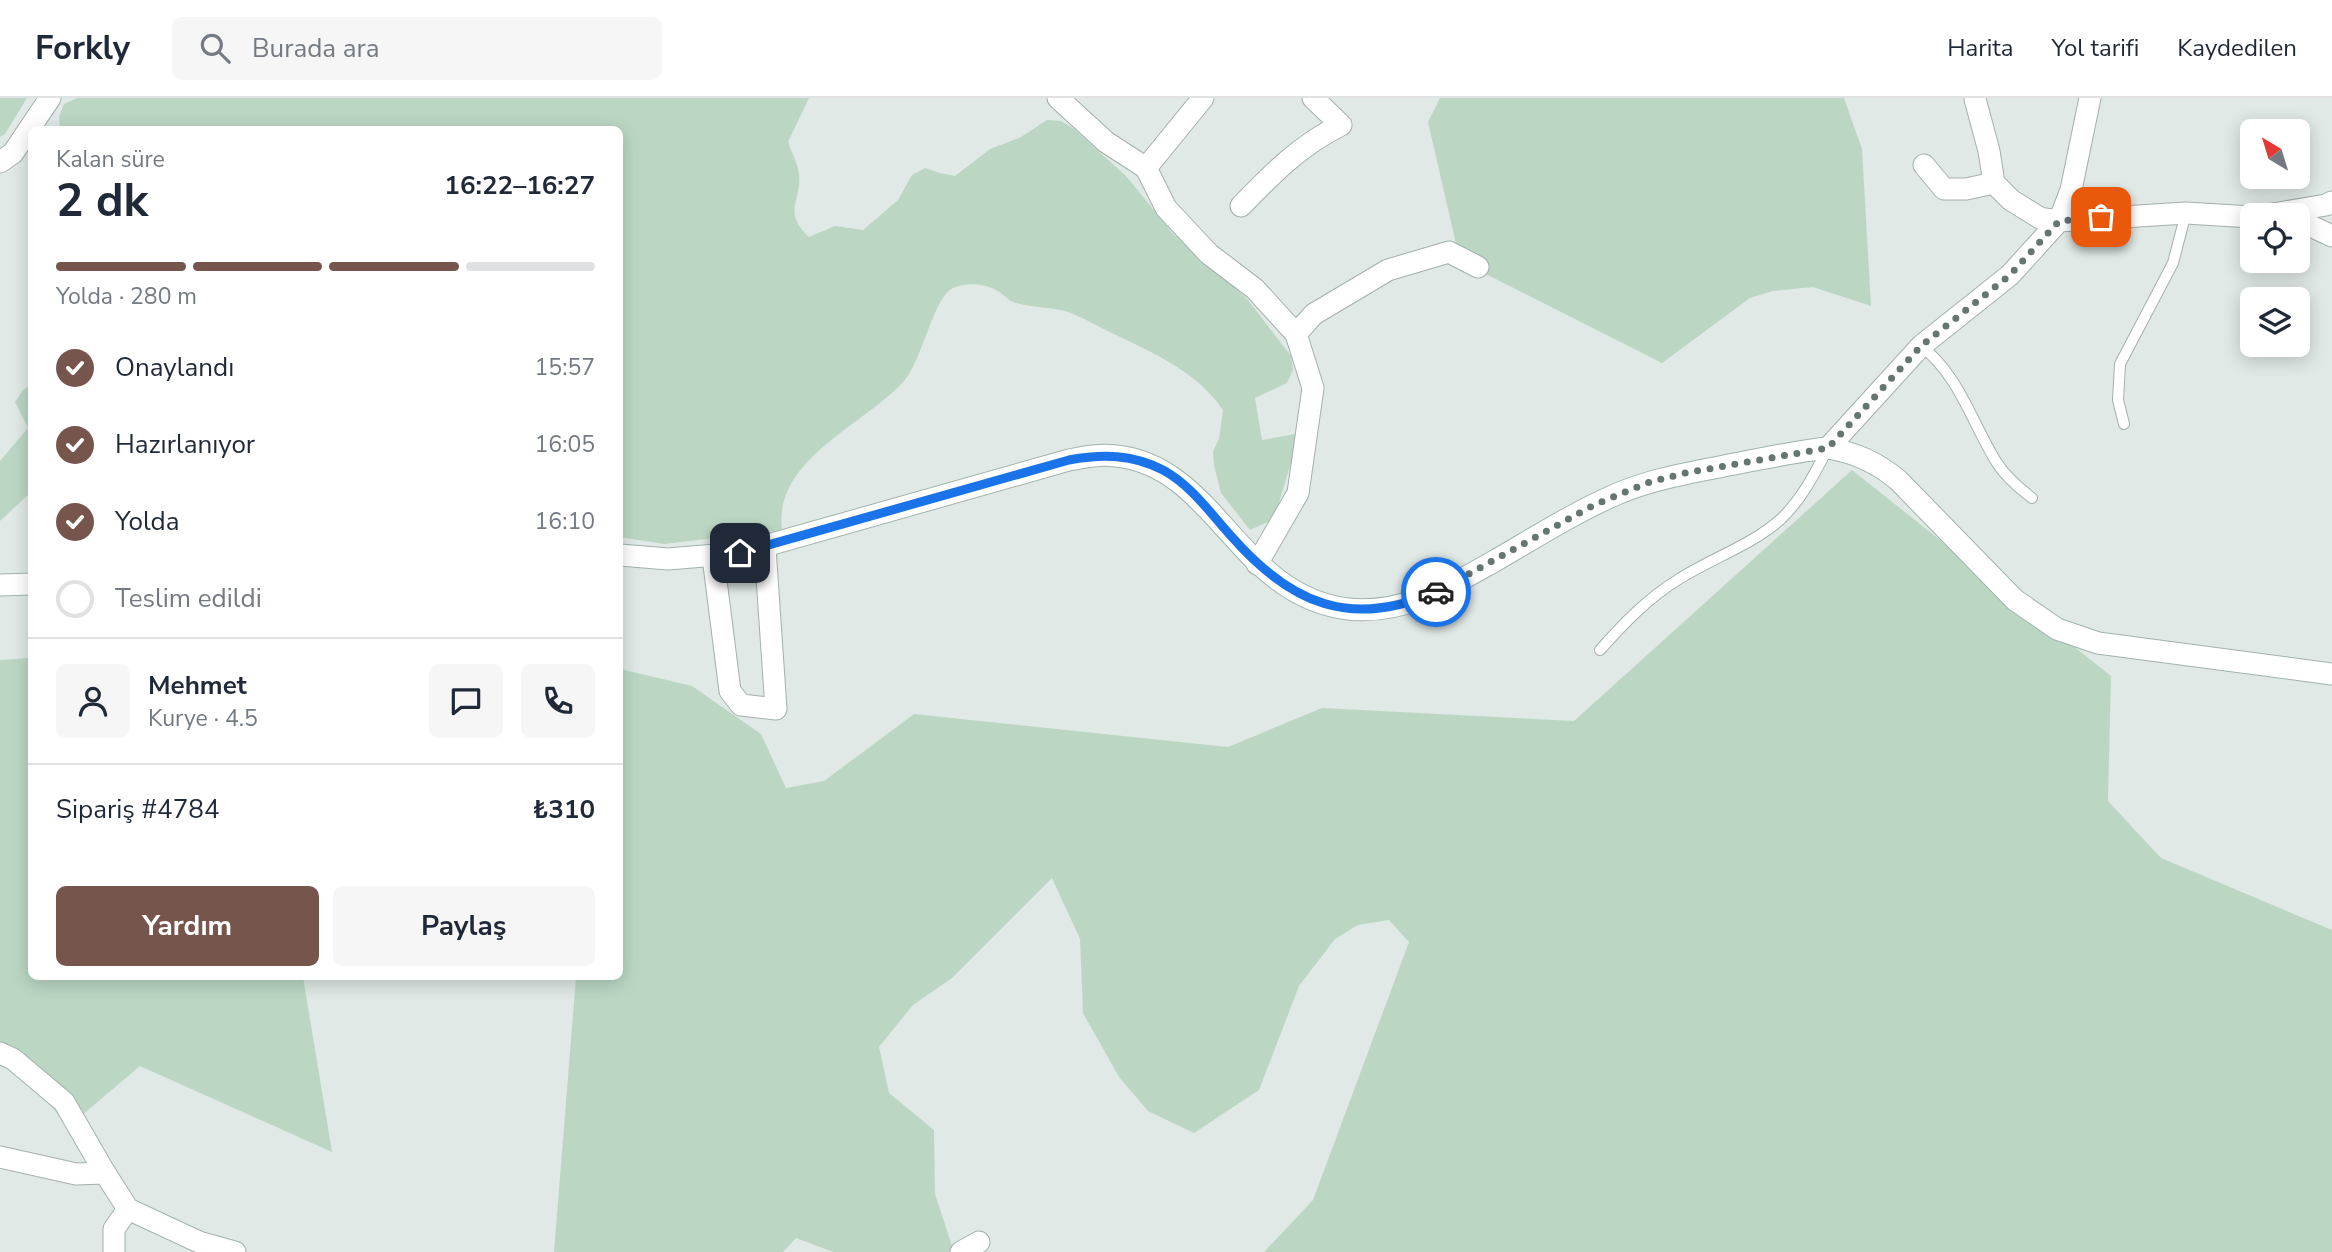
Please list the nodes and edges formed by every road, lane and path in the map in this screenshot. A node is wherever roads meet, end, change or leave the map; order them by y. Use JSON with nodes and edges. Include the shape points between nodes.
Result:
{"nodes":[{"id":1,"x":50,"y":98,"type":"edge"},
{"id":2,"x":1058,"y":98,"type":"edge"},
{"id":3,"x":1203,"y":98,"type":"edge"},
{"id":4,"x":1314,"y":98,"type":"edge"},
{"id":5,"x":2090,"y":98,"type":"edge"},
{"id":6,"x":1975,"y":99,"type":"edge"},
{"id":7,"x":31,"y":126,"type":"edge"},
{"id":8,"x":28,"y":131,"type":"edge"},
{"id":9,"x":0,"y":162,"type":"edge"},
{"id":10,"x":1924,"y":165,"type":"dead end"},
{"id":11,"x":1146,"y":168,"type":"junction"},
{"id":12,"x":1994,"y":183,"type":"junction"},
{"id":13,"x":2332,"y":202,"type":"edge"},
{"id":14,"x":1241,"y":206,"type":"dead end"},
{"id":15,"x":2310,"y":209,"type":"edge"},
{"id":16,"x":2186,"y":214,"type":"junction"},
{"id":17,"x":2240,"y":216,"type":"edge"},
{"id":18,"x":2059,"y":221,"type":"junction"},
{"id":19,"x":2310,"y":227,"type":"edge"},
{"id":20,"x":2332,"y":236,"type":"edge"},
{"id":21,"x":1478,"y":267,"type":"dead end"},
{"id":22,"x":1296,"y":334,"type":"junction"},
{"id":23,"x":1921,"y":346,"type":"junction"},
{"id":24,"x":2124,"y":424,"type":"dead end"},
{"id":25,"x":1828,"y":448,"type":"junction"},
{"id":26,"x":2032,"y":498,"type":"dead end"},
{"id":27,"x":765,"y":548,"type":"junction"},
{"id":28,"x":623,"y":555,"type":"edge"},
{"id":29,"x":713,"y":557,"type":"junction"},
{"id":30,"x":1257,"y":564,"type":"junction"},
{"id":31,"x":28,"y":584,"type":"edge"},
{"id":32,"x":0,"y":585,"type":"edge"},
{"id":33,"x":1600,"y":650,"type":"dead end"},
{"id":34,"x":2332,"y":674,"type":"edge"},
{"id":35,"x":1,"y":1054,"type":"edge"},
{"id":36,"x":0,"y":1157,"type":"edge"},
{"id":37,"x":105,"y":1173,"type":"junction"},
{"id":38,"x":128,"y":1209,"type":"junction"},
{"id":39,"x":114,"y":1252,"type":"edge"},
{"id":40,"x":235,"y":1252,"type":"edge"}],
"edges":[{"from":1,"to":7,"type":"street"},
{"from":2,"to":11,"type":"street","via":[[1106,142]]},
{"from":3,"to":11,"type":"street"},
{"from":4,"to":14,"type":"street","via":[[1340,125],[1312,139]]},
{"from":5,"to":18,"type":"street","via":[[2071,190]]},
{"from":6,"to":12,"type":"street"},
{"from":8,"to":9,"type":"street","via":[[13,153]]},
{"from":10,"to":12,"type":"street","via":[[1944,189]]},
{"from":11,"to":22,"type":"street","via":[[1166,208],[1209,254],[1255,289]]},
{"from":12,"to":18,"type":"street","via":[[2040,218]]},
{"from":13,"to":15,"type":"street"},
{"from":16,"to":17,"type":"street"},
{"from":16,"to":18,"type":"street"},
{"from":16,"to":24,"type":"lane","via":[[2173,263],[2120,364],[2118,400]]},
{"from":18,"to":23,"type":"street","via":[[2010,275]]},
{"from":19,"to":20,"type":"street"},
{"from":21,"to":22,"type":"street","via":[[1449,252],[1388,270],[1314,314]]},
{"from":22,"to":30,"type":"street","via":[[1313,388],[1298,493]]},
{"from":23,"to":25,"type":"street"},
{"from":23,"to":26,"type":"lane","via":[[1952,380],[1998,464]]},
{"from":25,"to":30,"type":"street","via":[[1685,473],[1638,486],[1408,604],[1373,610],[1320,603],[1295,592]]},
{"from":25,"to":33,"type":"lane","via":[[1808,486],[1780,520],[1656,595]]},
{"from":25,"to":34,"type":"street","via":[[1877,463],[2015,600],[2057,629],[2098,643]]},
{"from":27,"to":29,"type":"street"},
{"from":27,"to":29,"type":"street","via":[[776,709],[741,705],[730,691]]},
{"from":27,"to":30,"type":"street","via":[[1069,460],[1117,456],[1141,461],[1182,483]]},
{"from":28,"to":29,"type":"street"},
{"from":31,"to":32,"type":"street"},
{"from":35,"to":37,"type":"street","via":[[64,1102]]},
{"from":36,"to":37,"type":"street","via":[[76,1174]]},
{"from":37,"to":38,"type":"street"},
{"from":38,"to":39,"type":"street","via":[[114,1229]]},
{"from":38,"to":40,"type":"street","via":[[199,1242]]}]}
